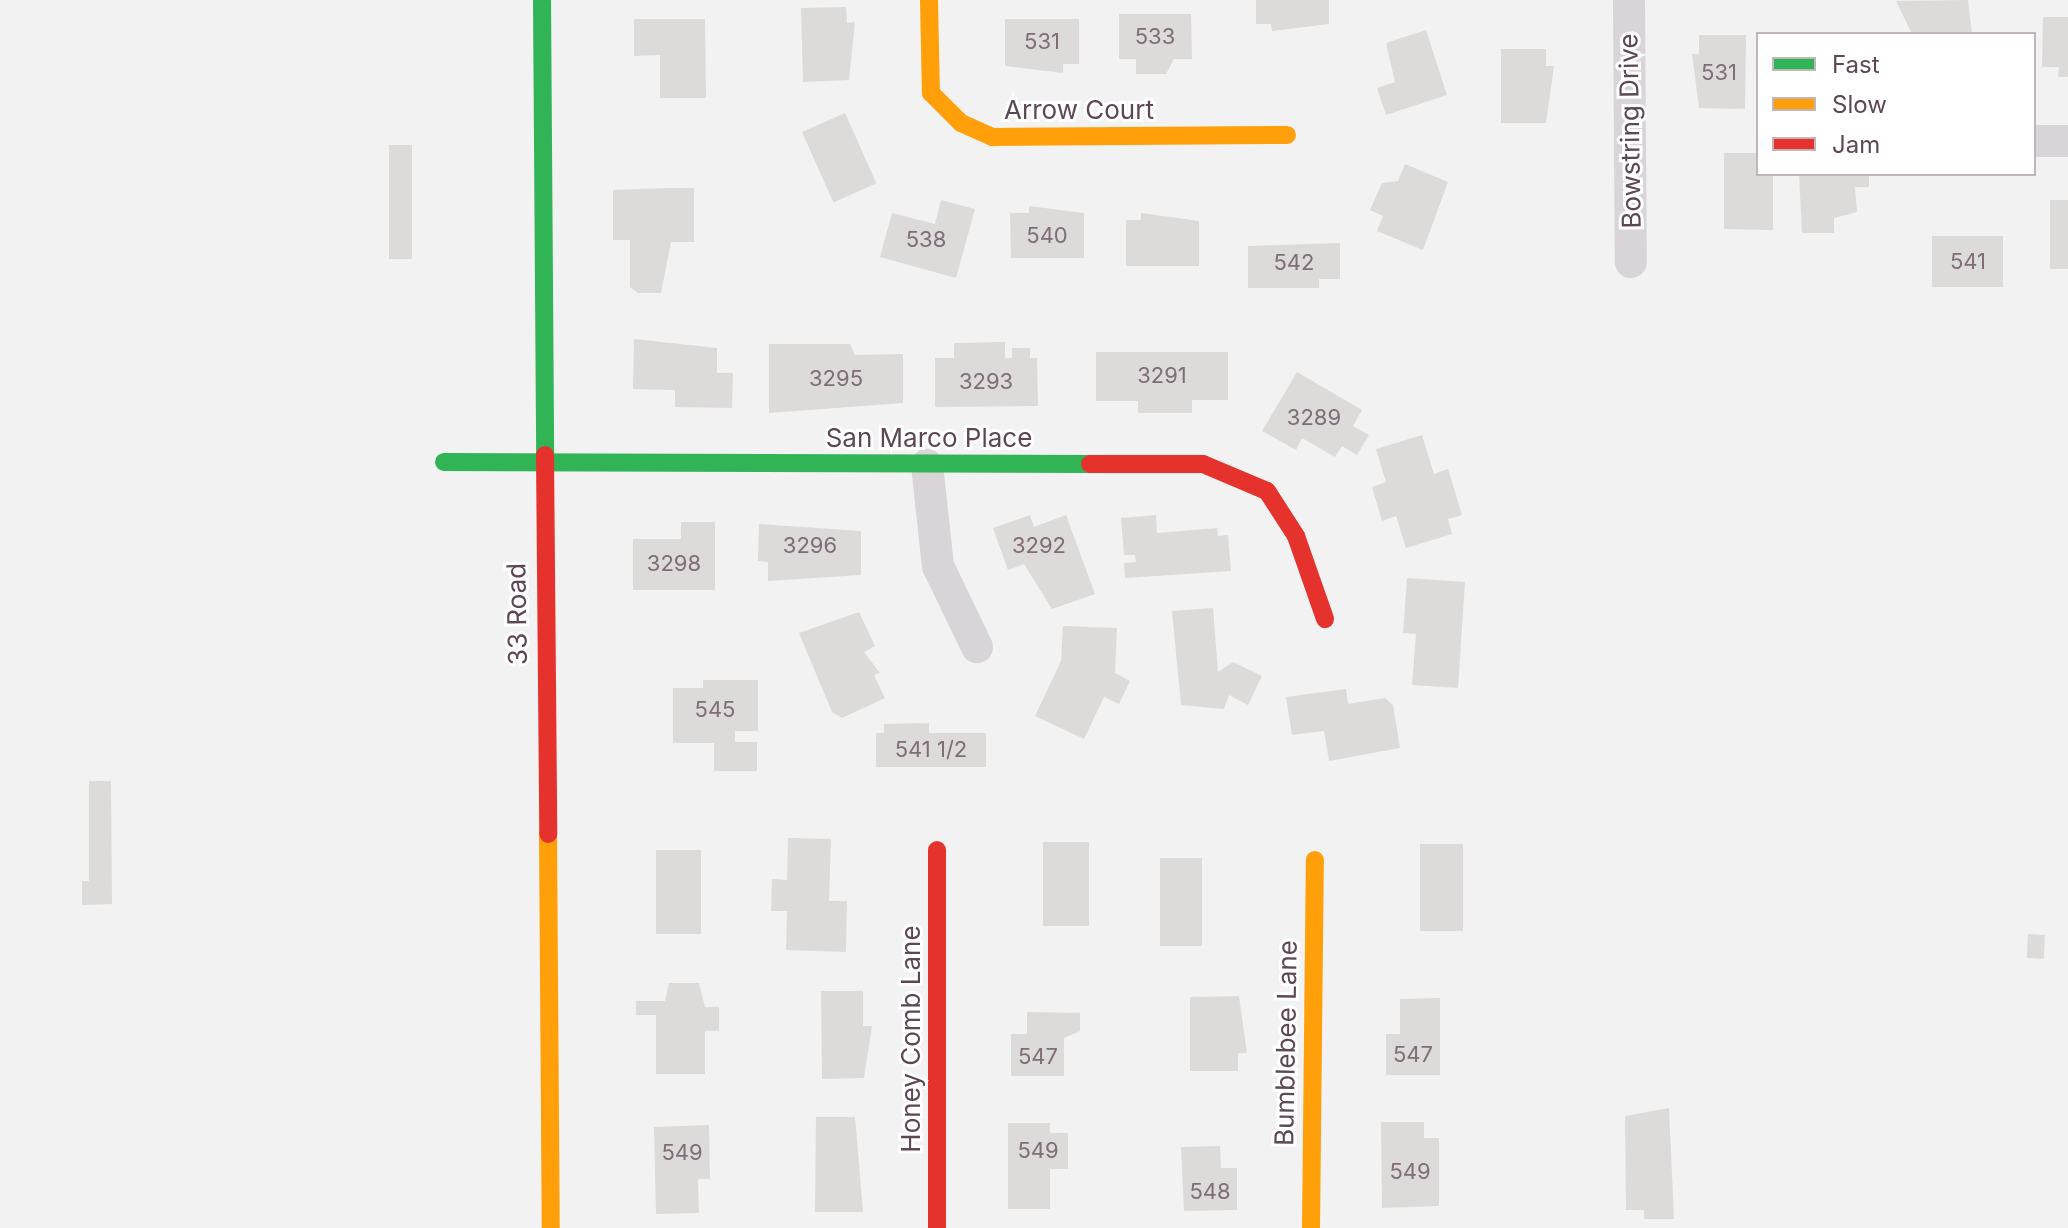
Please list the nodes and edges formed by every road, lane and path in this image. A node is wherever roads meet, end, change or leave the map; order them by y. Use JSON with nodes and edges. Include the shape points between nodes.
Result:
{"nodes":[{"id":1,"x":542,"y":0,"type":"edge"},
{"id":2,"x":929,"y":0,"type":"edge"},
{"id":3,"x":1629,"y":0,"type":"edge"},
{"id":4,"x":1287,"y":135,"type":"dead end"},
{"id":5,"x":2036,"y":141,"type":"edge"},
{"id":6,"x":2068,"y":141,"type":"edge"},
{"id":7,"x":1631,"y":262,"type":"dead end"},
{"id":8,"x":444,"y":462,"type":"dead end"},
{"id":9,"x":542,"y":463,"type":"junction"},
{"id":10,"x":927,"y":465,"type":"junction"},
{"id":11,"x":1325,"y":619,"type":"dead end"},
{"id":12,"x":977,"y":647,"type":"dead end"},
{"id":13,"x":937,"y":850,"type":"dead end"},
{"id":14,"x":1315,"y":860,"type":"dead end"},
{"id":15,"x":551,"y":1228,"type":"edge"},
{"id":16,"x":937,"y":1228,"type":"edge"},
{"id":17,"x":1311,"y":1228,"type":"edge"}],
"edges":[{"from":1,"to":9,"type":"street","name":"33 Road"},
{"from":2,"to":4,"type":"street","name":"Arrow Court","via":[[931,93],[961,123],[993,137]]},
{"from":3,"to":7,"type":"street","name":"Bowstring Drive"},
{"from":5,"to":6,"type":"street"},
{"from":8,"to":9,"type":"street","name":"San Marco Place"},
{"from":9,"to":10,"type":"street","name":"San Marco Place"},
{"from":9,"to":15,"type":"street","name":"33 Road"},
{"from":10,"to":11,"type":"street","name":"San Marco Place","via":[[1203,464],[1267,491],[1296,536]]},
{"from":10,"to":12,"type":"street","via":[[938,566]]},
{"from":13,"to":16,"type":"street","name":"Honey Comb Lane"},
{"from":14,"to":17,"type":"street","name":"Bumblebee Lane"}]}
